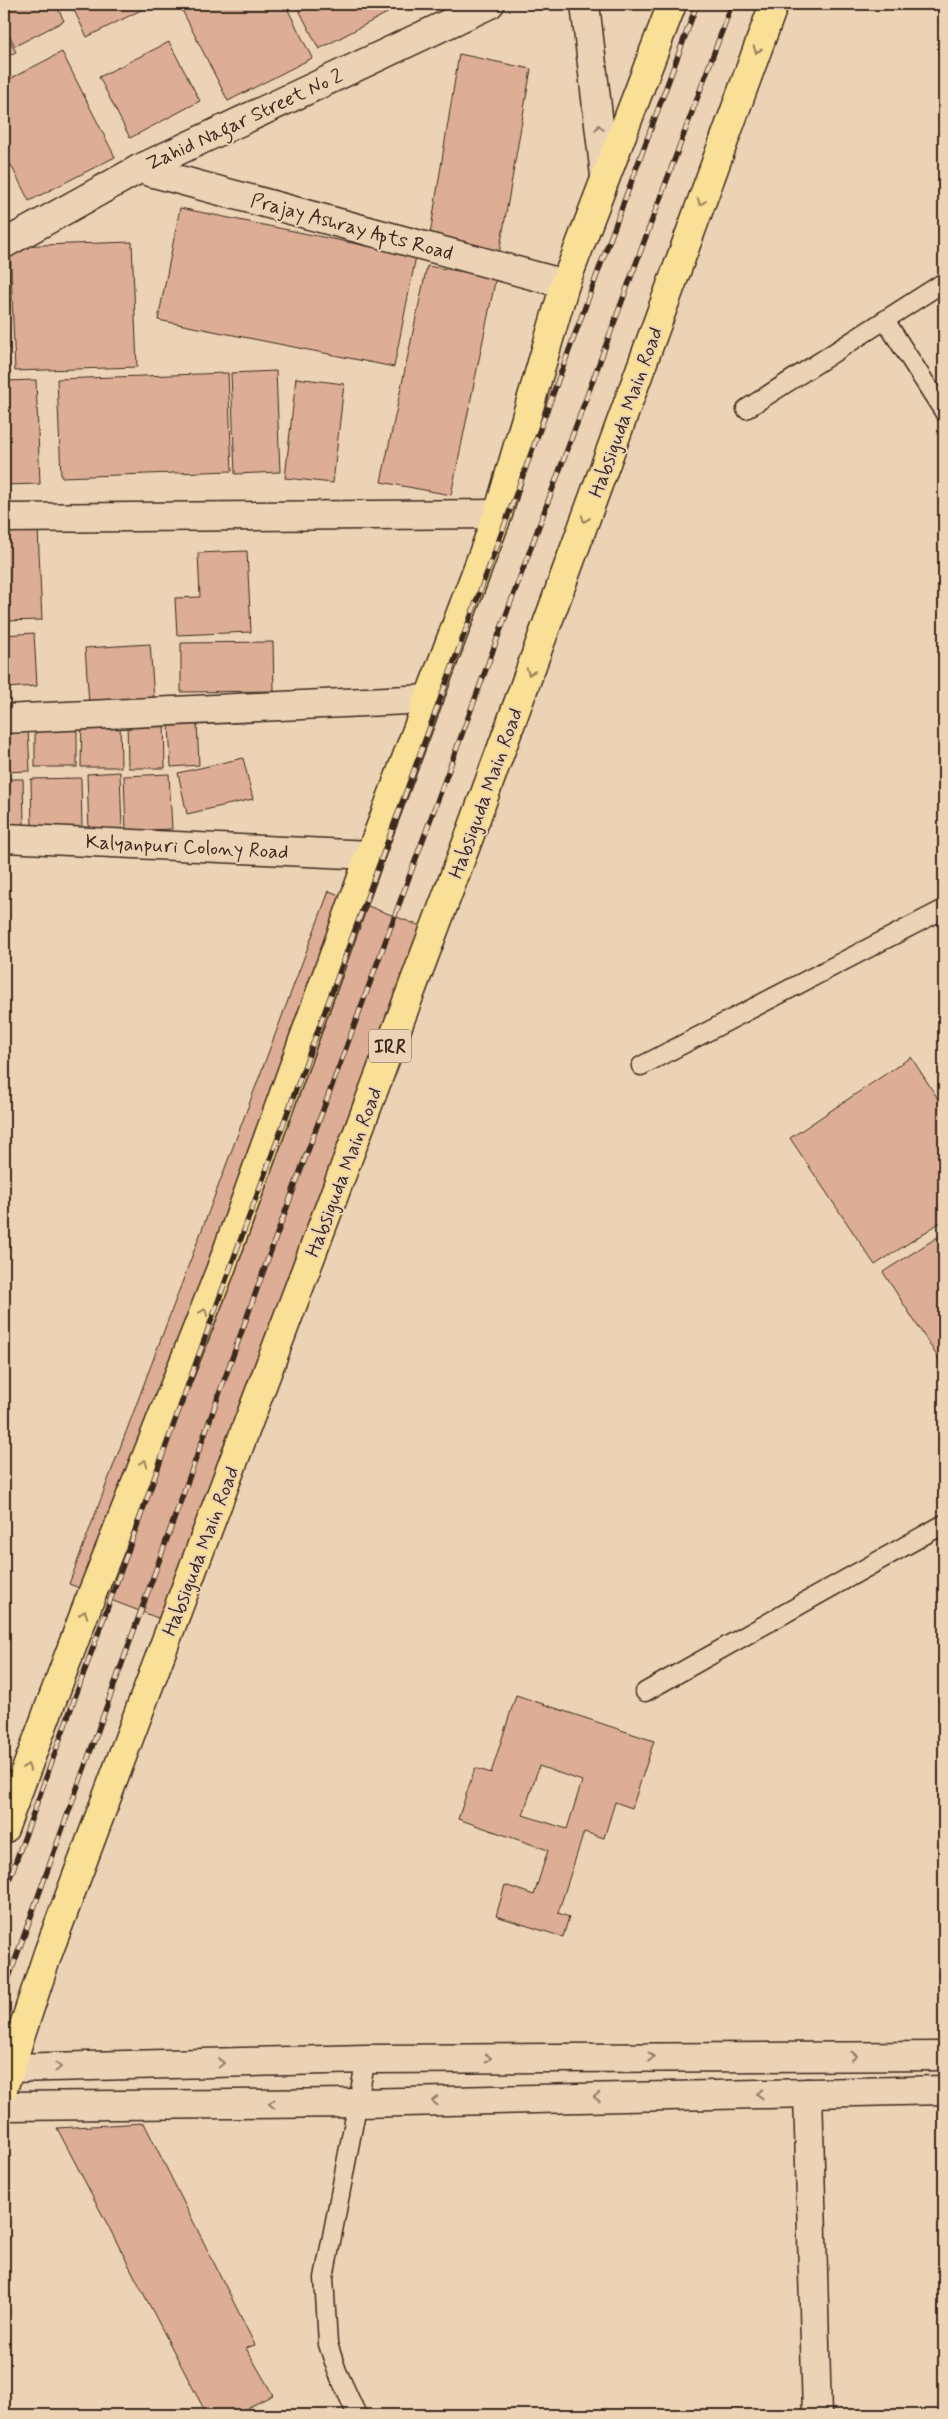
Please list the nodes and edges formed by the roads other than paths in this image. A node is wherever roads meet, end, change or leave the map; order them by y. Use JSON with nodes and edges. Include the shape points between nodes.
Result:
{"nodes":[{"id":1,"x":490,"y":4,"type":"edge"},
{"id":2,"x":585,"y":4,"type":"edge"},
{"id":3,"x":672,"y":4,"type":"edge"},
{"id":4,"x":774,"y":4,"type":"edge"},
{"id":5,"x":139,"y":169,"type":"junction"},
{"id":6,"x":605,"y":176,"type":"junction"},
{"id":7,"x":4,"y":244,"type":"edge"},
{"id":8,"x":944,"y":282,"type":"edge"},
{"id":9,"x":565,"y":284,"type":"junction"},
{"id":10,"x":885,"y":320,"type":"junction"},
{"id":11,"x":746,"y":409,"type":"dead end"},
{"id":12,"x":944,"y":412,"type":"edge"},
{"id":13,"x":498,"y":514,"type":"junction"},
{"id":14,"x":4,"y":518,"type":"edge"},
{"id":15,"x":429,"y":699,"type":"junction"},
{"id":16,"x":4,"y":719,"type":"edge"},
{"id":17,"x":4,"y":838,"type":"edge"},
{"id":18,"x":370,"y":855,"type":"junction"},
{"id":19,"x":944,"y":909,"type":"edge"},
{"id":20,"x":641,"y":1066,"type":"dead end"},
{"id":21,"x":944,"y":1524,"type":"edge"},
{"id":22,"x":645,"y":1692,"type":"dead end"},
{"id":23,"x":4,"y":1829,"type":"edge"},
{"id":24,"x":944,"y":2056,"type":"edge"},
{"id":25,"x":366,"y":2059,"type":"junction"},
{"id":26,"x":7,"y":2077,"type":"edge"},
{"id":27,"x":944,"y":2090,"type":"edge"},
{"id":28,"x":808,"y":2093,"type":"junction"},
{"id":29,"x":358,"y":2103,"type":"junction"},
{"id":30,"x":4,"y":2106,"type":"edge"},
{"id":31,"x":357,"y":2415,"type":"edge"},
{"id":32,"x":817,"y":2415,"type":"edge"}],
"edges":[{"from":1,"to":5,"type":"street","name":"Zahid Nagar Street No 2"},
{"from":6,"to":2,"type":"street","one_way":true},
{"from":3,"to":6,"type":"main road"},
{"from":4,"to":26,"type":"main road","name":"Habsiguda Main Road","number":"IRR","one_way":true,"via":[[468,840],[48,1953]]},
{"from":5,"to":7,"type":"street","name":"Zahid Nagar Street No 2"},
{"from":5,"to":9,"type":"street","name":"Prajay Ashray Apts Road"},
{"from":6,"to":9,"type":"main road"},
{"from":8,"to":10,"type":"lane"},
{"from":9,"to":13,"type":"main road"},
{"from":10,"to":11,"type":"lane"},
{"from":10,"to":12,"type":"lane"},
{"from":13,"to":14,"type":"street"},
{"from":13,"to":15,"type":"main road"},
{"from":15,"to":16,"type":"street"},
{"from":15,"to":18,"type":"main road"},
{"from":17,"to":18,"type":"street","name":"Kalyanpuri Colony Road"},
{"from":23,"to":18,"type":"main road","one_way":true,"via":[[88,1604],[220,1271]]},
{"from":19,"to":20,"type":"lane"},
{"from":21,"to":22,"type":"lane"},
{"from":25,"to":24,"type":"street","one_way":true},
{"from":26,"to":25,"type":"street","one_way":true},
{"from":25,"to":29,"type":"lane"},
{"from":27,"to":28,"type":"street"},
{"from":28,"to":29,"type":"street","one_way":true},
{"from":28,"to":32,"type":"street"},
{"from":29,"to":30,"type":"street","one_way":true},
{"from":29,"to":31,"type":"lane","via":[[324,2278],[328,2344]]}]}
